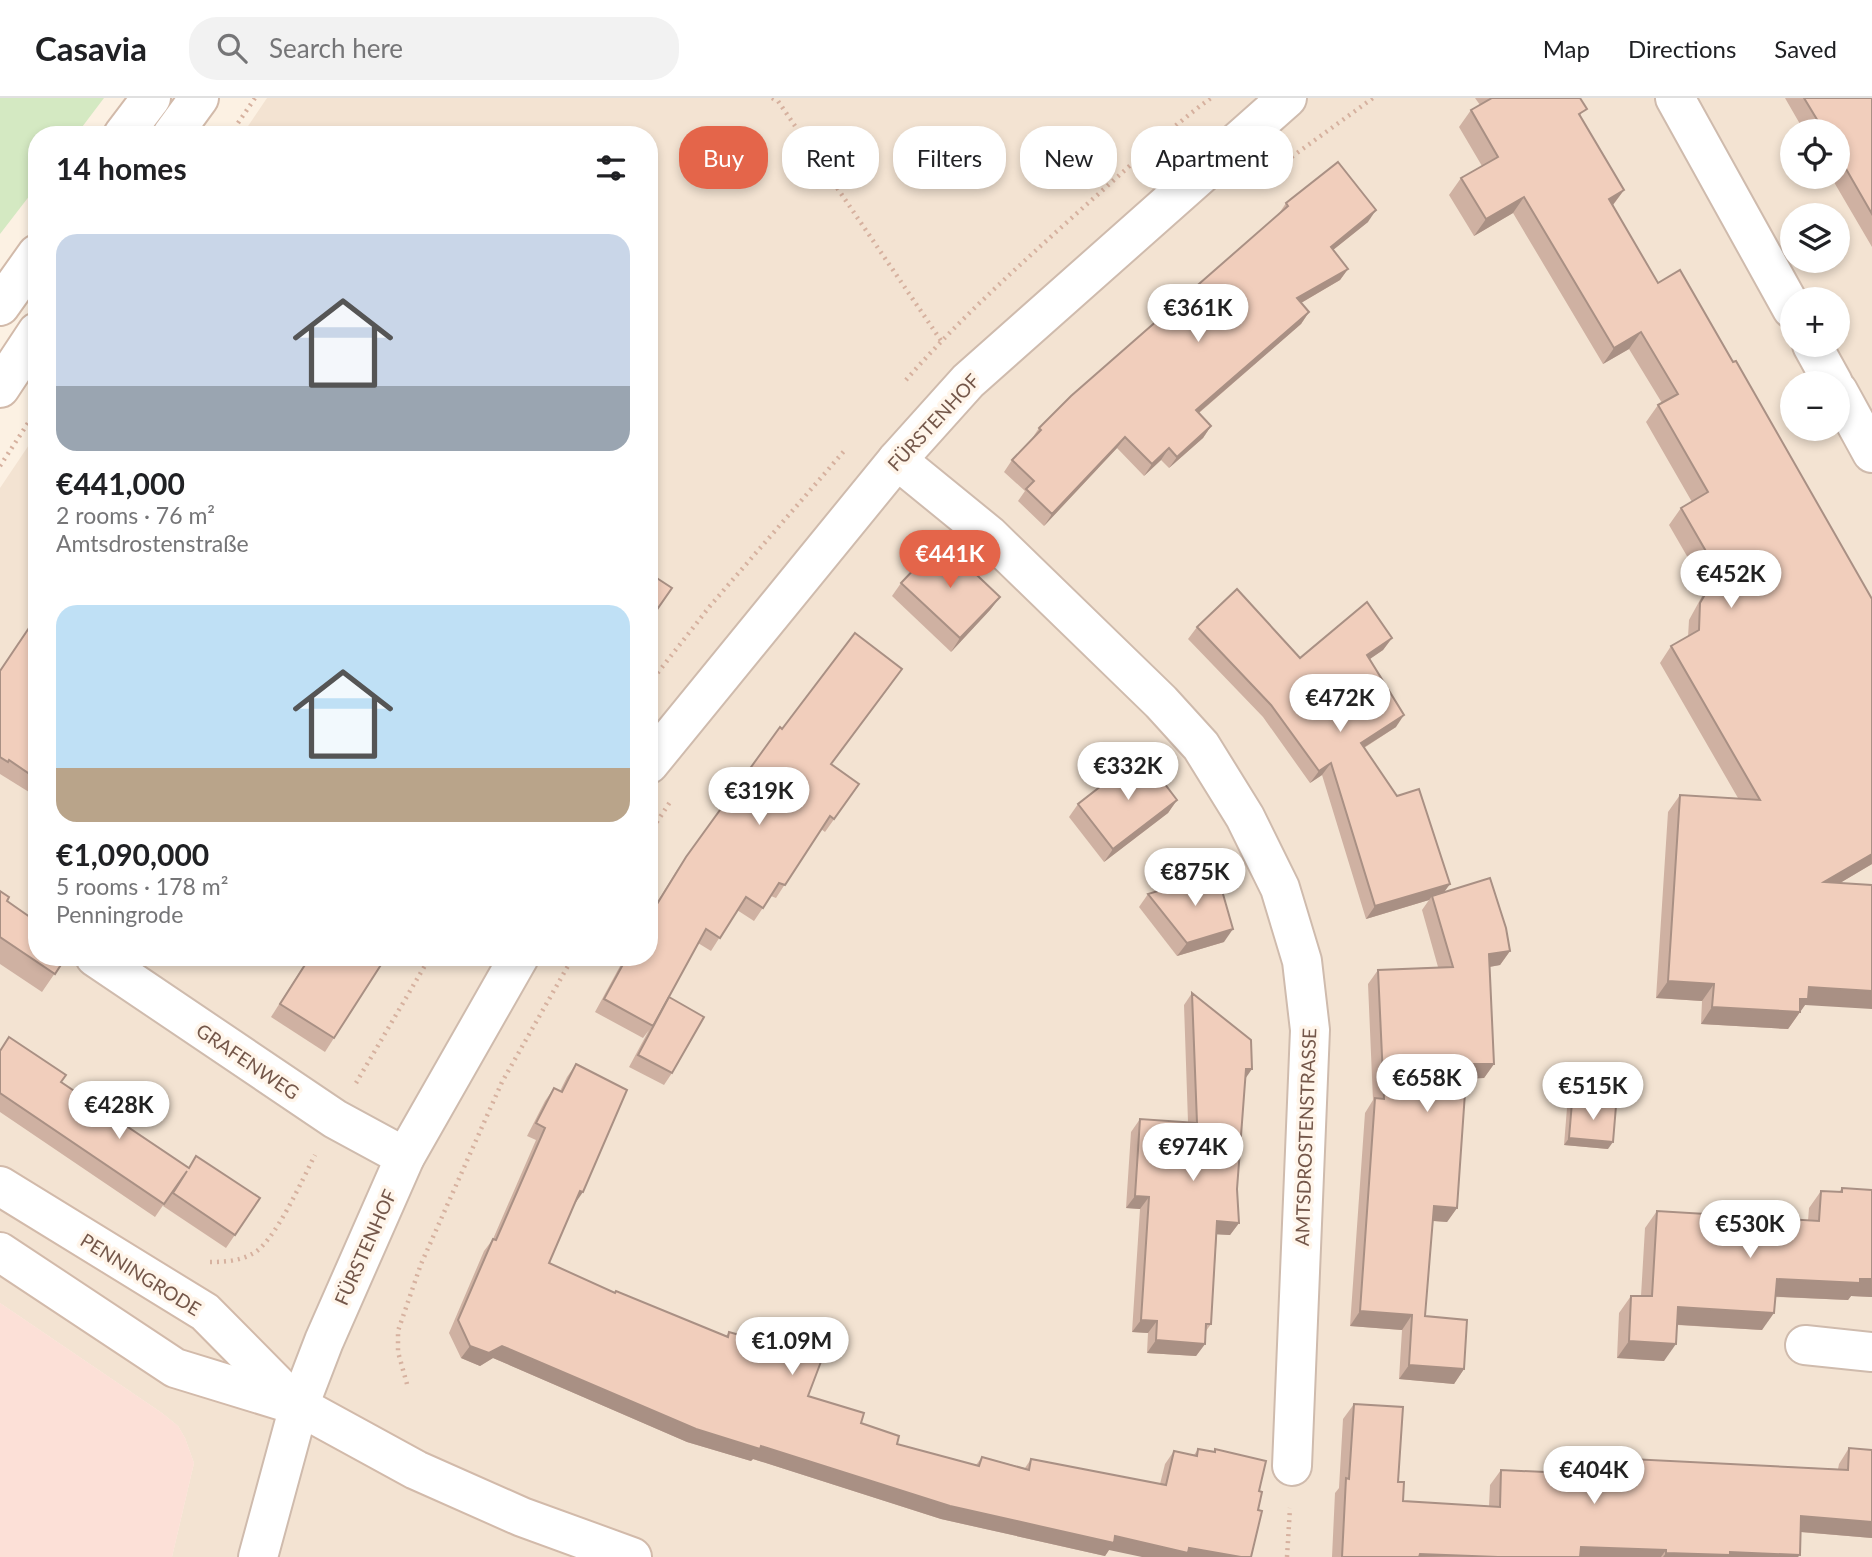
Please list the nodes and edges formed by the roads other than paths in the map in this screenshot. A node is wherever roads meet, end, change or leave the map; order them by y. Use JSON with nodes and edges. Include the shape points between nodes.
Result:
{"nodes":[{"id":1,"x":151,"y":98,"type":"edge"},
{"id":2,"x":200,"y":98,"type":"edge"},
{"id":3,"x":1304,"y":98,"type":"edge"},
{"id":4,"x":1675,"y":100,"type":"edge"},
{"id":5,"x":1274,"y":110,"type":"edge"},
{"id":6,"x":130,"y":126,"type":"edge"},
{"id":7,"x":179,"y":126,"type":"edge"},
{"id":8,"x":28,"y":267,"type":"edge"},
{"id":9,"x":1780,"y":288,"type":"edge"},
{"id":10,"x":0,"y":306,"type":"edge"},
{"id":11,"x":28,"y":346,"type":"edge"},
{"id":12,"x":0,"y":388,"type":"edge"},
{"id":13,"x":1850,"y":413,"type":"edge"},
{"id":14,"x":1872,"y":453,"type":"edge"},
{"id":15,"x":897,"y":460,"type":"junction"},
{"id":16,"x":658,"y":753,"type":"edge"},
{"id":17,"x":108,"y":966,"type":"edge"},
{"id":18,"x":514,"y":966,"type":"edge"},
{"id":19,"x":405,"y":1157,"type":"junction"},
{"id":20,"x":0,"y":1186,"type":"edge"},
{"id":21,"x":0,"y":1252,"type":"edge"},
{"id":22,"x":1805,"y":1345,"type":"dead end"},
{"id":23,"x":1872,"y":1352,"type":"edge"},
{"id":24,"x":299,"y":1406,"type":"junction"},
{"id":25,"x":1292,"y":1465,"type":"dead end"},
{"id":26,"x":258,"y":1557,"type":"edge"},
{"id":27,"x":632,"y":1557,"type":"edge"}],
"edges":[{"from":1,"to":6,"type":"street"},
{"from":2,"to":7,"type":"street"},
{"from":3,"to":5,"type":"street","name":"FÜRSTENHOF"},
{"from":4,"to":9,"type":"street"},
{"from":5,"to":15,"type":"street","name":"FÜRSTENHOF","via":[[968,381]]},
{"from":8,"to":10,"type":"street"},
{"from":11,"to":12,"type":"street"},
{"from":13,"to":14,"type":"street"},
{"from":15,"to":16,"type":"street","name":"FÜRSTENHOF"},
{"from":15,"to":25,"type":"street","name":"AMTSDROSTENSTRASSE","via":[[989,535],[1185,728],[1245,817],[1280,888],[1302,961],[1310,1030]]},
{"from":17,"to":19,"type":"street","name":"GRAFENWEG","via":[[335,1119]]},
{"from":18,"to":19,"type":"street","name":"FÜRSTENHOF"},
{"from":19,"to":24,"type":"street","name":"FÜRSTENHOF"},
{"from":20,"to":24,"type":"street","name":"PENNINGRODE","via":[[205,1312]]},
{"from":21,"to":24,"type":"street","name":"PENNINGRODE","via":[[175,1368]]},
{"from":22,"to":23,"type":"street"},
{"from":24,"to":26,"type":"street","name":"FÜRSTENHOF"},
{"from":24,"to":27,"type":"street","name":"PENNINGRODE","via":[[416,1470],[510,1512]]}]}
